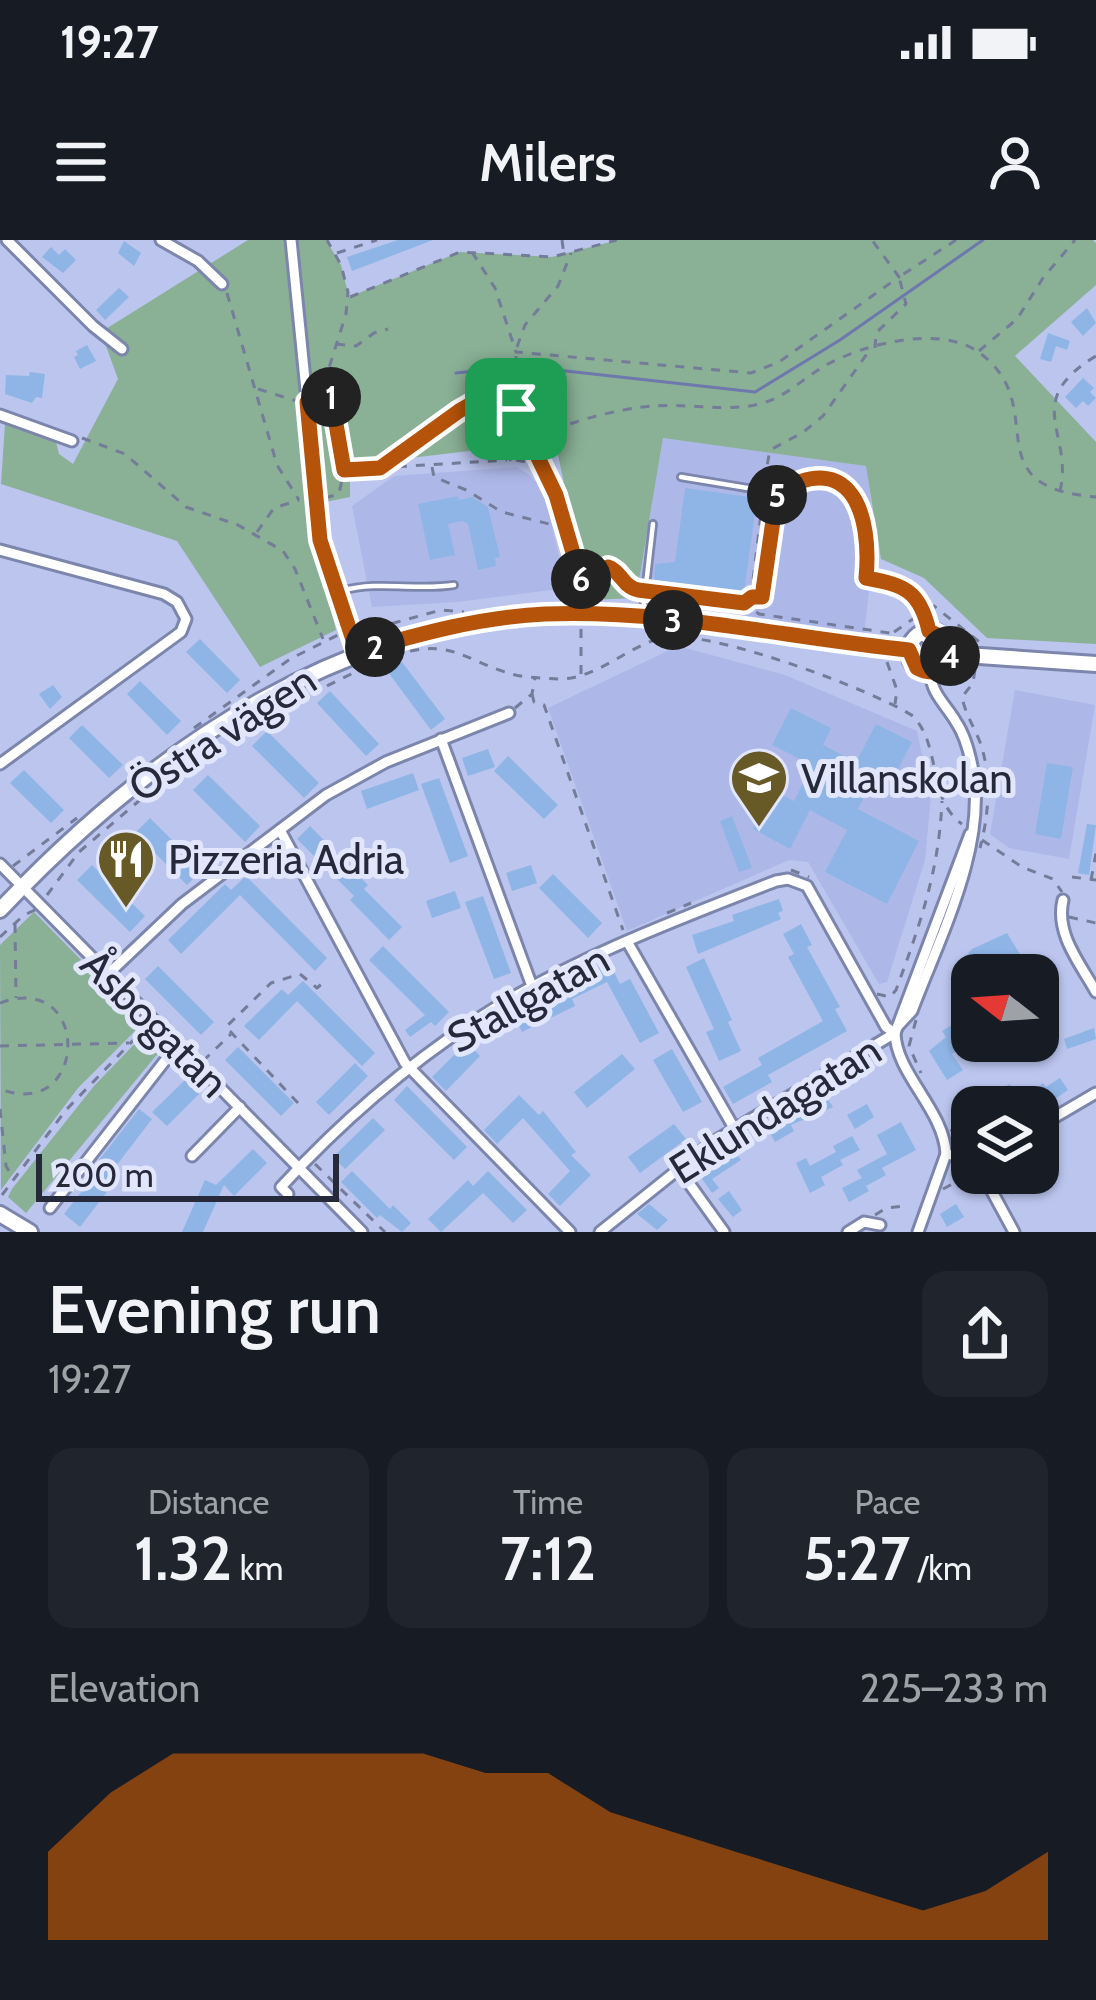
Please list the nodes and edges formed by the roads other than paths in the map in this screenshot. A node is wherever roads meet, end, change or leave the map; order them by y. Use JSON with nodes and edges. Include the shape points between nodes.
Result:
{"nodes":[{"id":1,"x":8,"y":240,"type":"edge"},
{"id":2,"x":160,"y":240,"type":"edge"},
{"id":3,"x":291,"y":240,"type":"edge"},
{"id":4,"x":221,"y":284,"type":"road end"},
{"id":5,"x":122,"y":349,"type":"dead end"},
{"id":6,"x":0,"y":415,"type":"edge"},
{"id":7,"x":69,"y":439,"type":"road end"},
{"id":8,"x":681,"y":477,"type":"dead end"},
{"id":9,"x":777,"y":493,"type":"junction"},
{"id":10,"x":653,"y":524,"type":"dead end"},
{"id":11,"x":0,"y":550,"type":"edge"},
{"id":12,"x":454,"y":585,"type":"dead end"},
{"id":13,"x":335,"y":592,"type":"junction"},
{"id":14,"x":762,"y":597,"type":"road end"},
{"id":15,"x":643,"y":616,"type":"junction"},
{"id":16,"x":929,"y":631,"type":"junction"},
{"id":17,"x":909,"y":650,"type":"junction"},
{"id":18,"x":357,"y":652,"type":"junction"},
{"id":19,"x":951,"y":654,"type":"junction"},
{"id":20,"x":1096,"y":664,"type":"edge"},
{"id":21,"x":931,"y":673,"type":"junction"},
{"id":22,"x":509,"y":713,"type":"road end"},
{"id":23,"x":441,"y":739,"type":"junction"},
{"id":24,"x":0,"y":764,"type":"edge"},
{"id":25,"x":280,"y":830,"type":"junction"},
{"id":26,"x":970,"y":834,"type":"junction"},
{"id":27,"x":0,"y":864,"type":"edge"},
{"id":28,"x":20,"y":886,"type":"junction"},
{"id":29,"x":1064,"y":900,"type":"road end"},
{"id":30,"x":0,"y":910,"type":"edge"},
{"id":31,"x":628,"y":943,"type":"junction"},
{"id":32,"x":106,"y":976,"type":"junction"},
{"id":33,"x":532,"y":989,"type":"junction"},
{"id":34,"x":1096,"y":992,"type":"edge"},
{"id":35,"x":897,"y":1029,"type":"junction"},
{"id":36,"x":178,"y":1044,"type":"junction"},
{"id":37,"x":410,"y":1068,"type":"junction"},
{"id":38,"x":1096,"y":1093,"type":"edge"},
{"id":39,"x":240,"y":1108,"type":"junction"},
{"id":40,"x":1059,"y":1114,"type":"edge"},
{"id":41,"x":734,"y":1128,"type":"junction"},
{"id":42,"x":946,"y":1154,"type":"junction"},
{"id":43,"x":951,"y":1155,"type":"edge"},
{"id":44,"x":192,"y":1156,"type":"dead end"},
{"id":45,"x":298,"y":1168,"type":"junction"},
{"id":46,"x":677,"y":1168,"type":"junction"},
{"id":47,"x":288,"y":1194,"type":"dead end"},
{"id":48,"x":993,"y":1194,"type":"edge"},
{"id":49,"x":50,"y":1208,"type":"dead end"},
{"id":50,"x":0,"y":1214,"type":"edge"},
{"id":51,"x":880,"y":1225,"type":"dead end"},
{"id":52,"x":30,"y":1232,"type":"edge"},
{"id":53,"x":362,"y":1232,"type":"edge"},
{"id":54,"x":570,"y":1232,"type":"edge"},
{"id":55,"x":600,"y":1232,"type":"edge"},
{"id":56,"x":724,"y":1232,"type":"edge"},
{"id":57,"x":848,"y":1232,"type":"edge"},
{"id":58,"x":918,"y":1232,"type":"edge"},
{"id":59,"x":1014,"y":1232,"type":"edge"}],
"edges":[{"from":1,"to":5,"type":"street"},
{"from":2,"to":4,"type":"street"},
{"from":3,"to":13,"type":"street","via":[[318,522]]},
{"from":6,"to":7,"type":"street"},
{"from":8,"to":9,"type":"lane"},
{"from":9,"to":14,"type":"lane"},
{"from":9,"to":16,"type":"lane","via":[[816,479],[845,486],[863,513],[866,578],[914,594]]},
{"from":10,"to":15,"type":"lane"},
{"from":11,"to":24,"type":"street","via":[[164,594],[185,614],[181,632]]},
{"from":12,"to":13,"type":"lane","via":[[366,584]]},
{"from":13,"to":18,"type":"street"},
{"from":15,"to":17,"type":"main road","name":"Östra vägen"},
{"from":15,"to":18,"type":"main road","name":"Östra vägen","via":[[501,618]]},
{"from":16,"to":17,"type":"main road"},
{"from":16,"to":19,"type":"main road","via":[[948,640]]},
{"from":17,"to":21,"type":"main road","via":[[917,668]]},
{"from":18,"to":28,"type":"main road","name":"Östra vägen","via":[[220,725],[105,809]]},
{"from":19,"to":20,"type":"main road"},
{"from":19,"to":21,"type":"main road"},
{"from":21,"to":26,"type":"street","via":[[968,747]]},
{"from":22,"to":23,"type":"street"},
{"from":23,"to":25,"type":"street","via":[[354,777]]},
{"from":23,"to":33,"type":"street"},
{"from":25,"to":32,"type":"street","via":[[182,904]]},
{"from":25,"to":37,"type":"street"},
{"from":26,"to":35,"type":"street"},
{"from":26,"to":35,"type":"street","via":[[956,897],[912,1011]]},
{"from":27,"to":28,"type":"street","name":"Åsbogatan"},
{"from":28,"to":30,"type":"main road","name":"Östra vägen"},
{"from":28,"to":32,"type":"street","name":"Åsbogatan"},
{"from":29,"to":34,"type":"street","via":[[1065,936]]},
{"from":31,"to":33,"type":"street","name":"Stallgatan"},
{"from":31,"to":35,"type":"street","name":"Stallgatan","via":[[788,879],[807,886],[886,1027]]},
{"from":31,"to":41,"type":"street"},
{"from":32,"to":36,"type":"street","name":"Åsbogatan"},
{"from":33,"to":37,"type":"street","name":"Stallgatan"},
{"from":35,"to":41,"type":"street","name":"Eklundagatan"},
{"from":35,"to":42,"type":"street","via":[[897,1049]]},
{"from":36,"to":39,"type":"street","name":"Åsbogatan"},
{"from":36,"to":49,"type":"street"},
{"from":37,"to":45,"type":"street","name":"Stallgatan"},
{"from":37,"to":54,"type":"street"},
{"from":38,"to":40,"type":"street"},
{"from":39,"to":44,"type":"street"},
{"from":39,"to":45,"type":"street","name":"Åsbogatan"},
{"from":41,"to":46,"type":"street","name":"Eklundagatan"},
{"from":42,"to":43,"type":"street"},
{"from":42,"to":58,"type":"street"},
{"from":45,"to":47,"type":"street","via":[[280,1186]]},
{"from":45,"to":53,"type":"street","name":"Åsbogatan"},
{"from":46,"to":55,"type":"street","name":"Eklundagatan"},
{"from":46,"to":56,"type":"street"},
{"from":48,"to":59,"type":"street"},
{"from":50,"to":52,"type":"main road"},
{"from":51,"to":57,"type":"street","via":[[864,1222]]}]}
